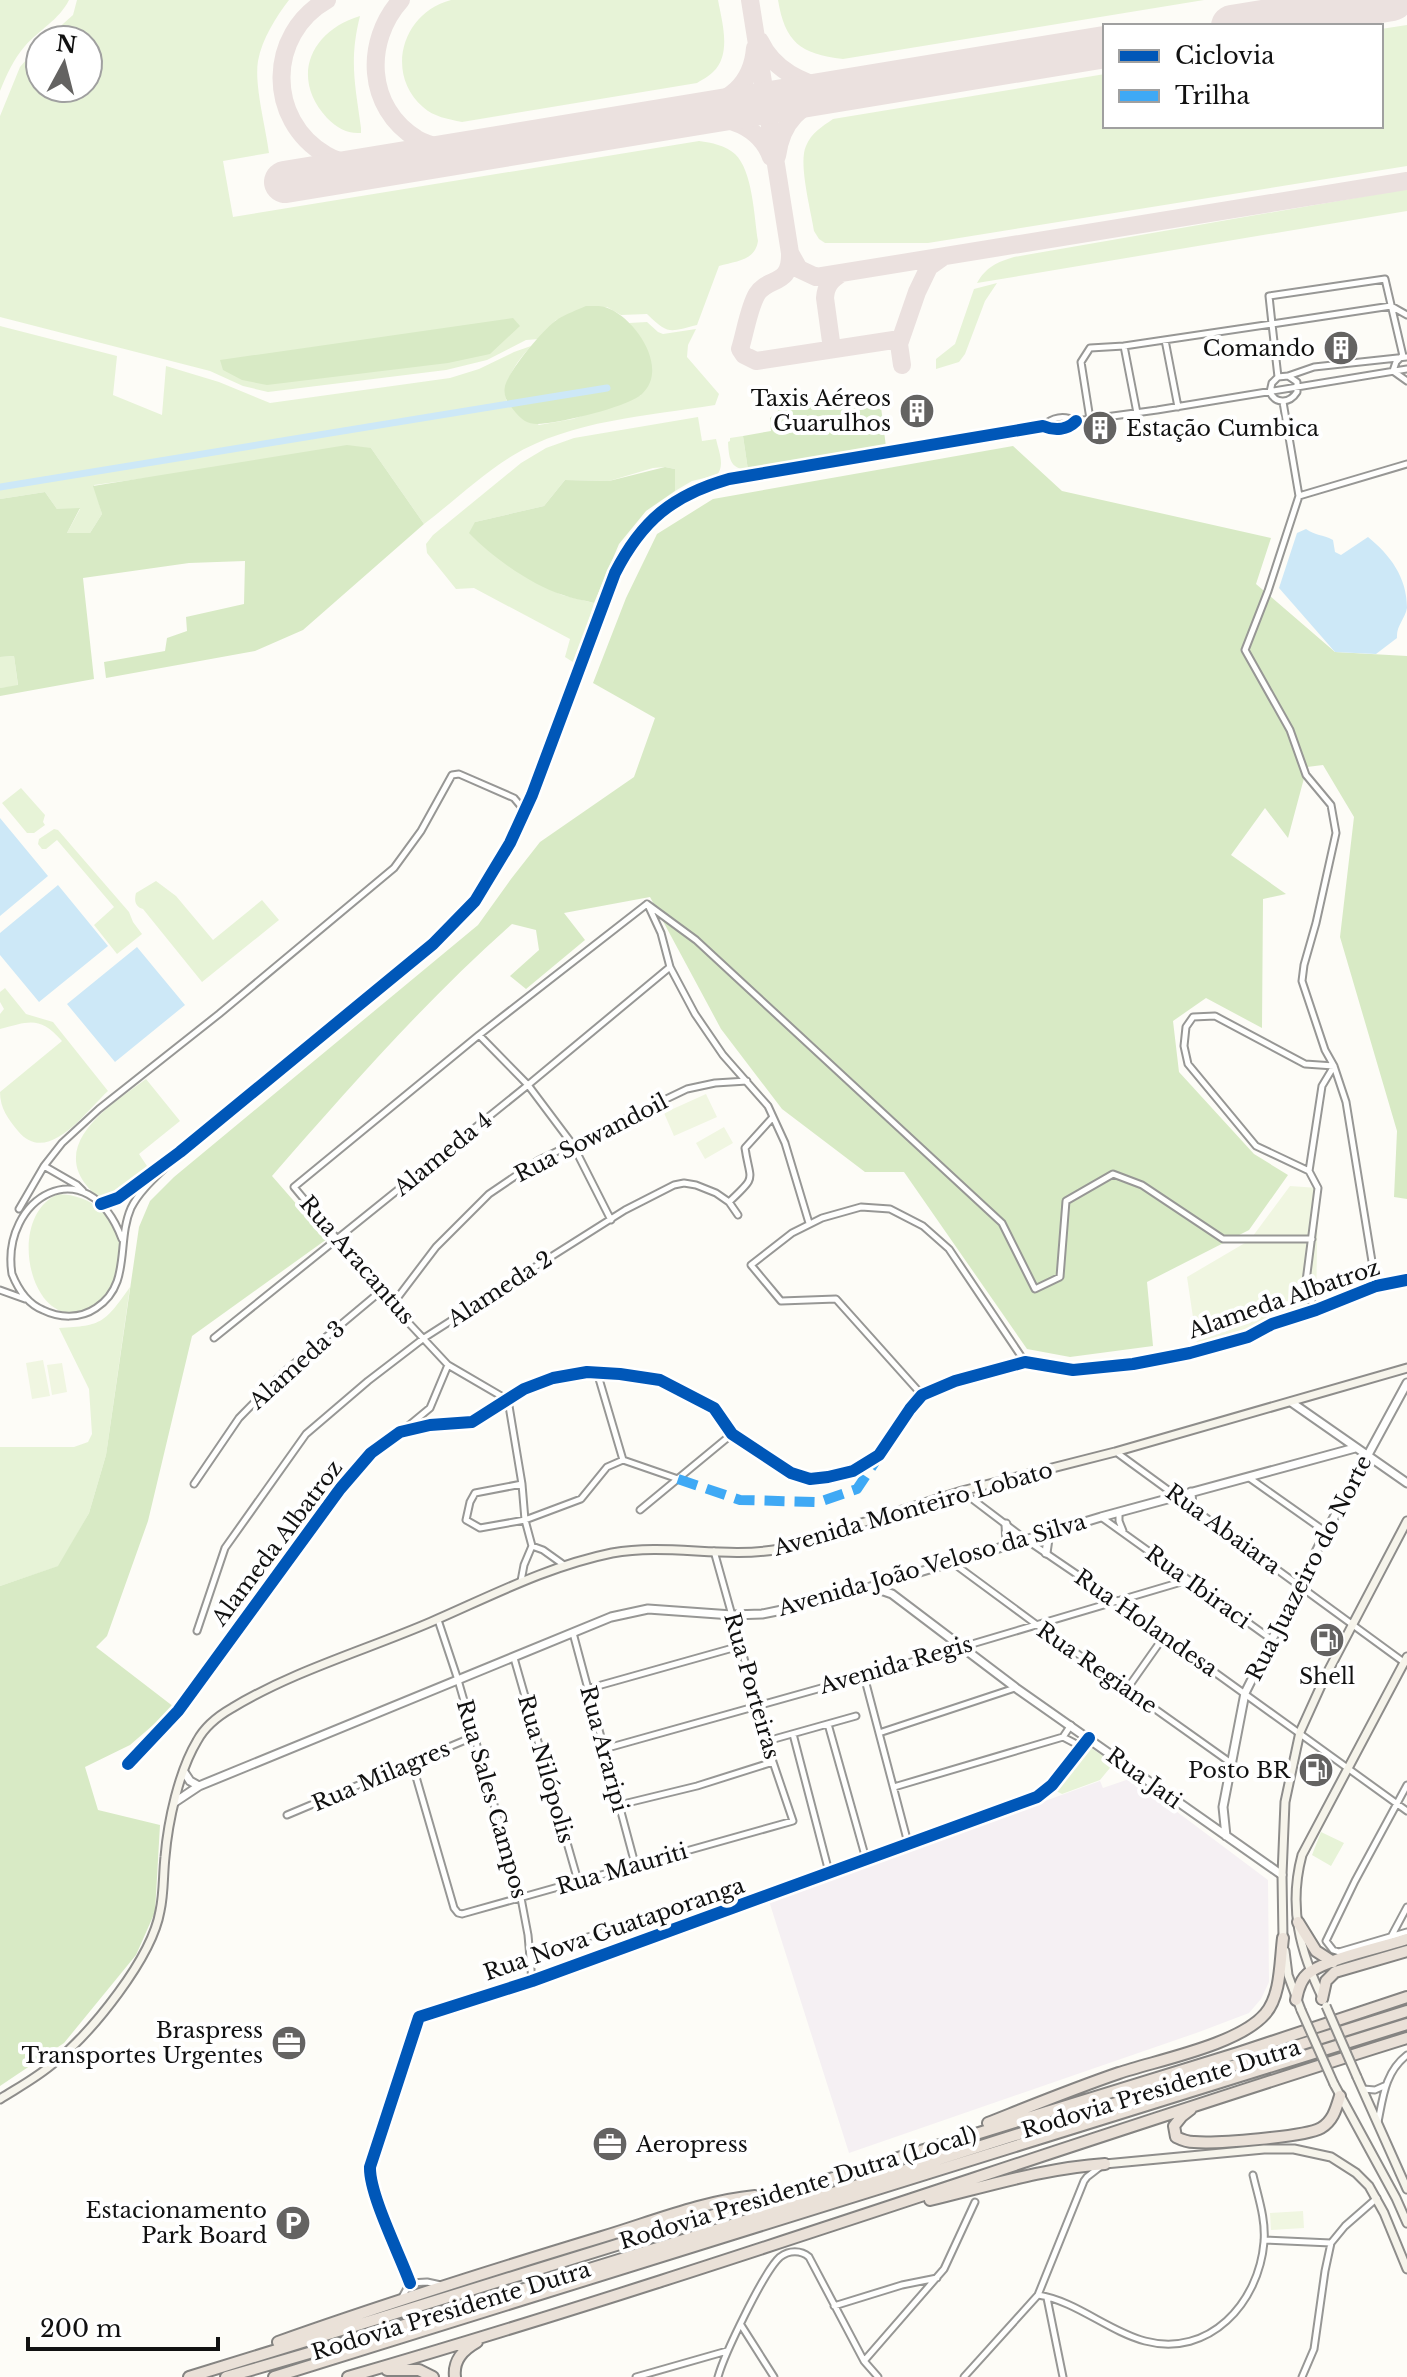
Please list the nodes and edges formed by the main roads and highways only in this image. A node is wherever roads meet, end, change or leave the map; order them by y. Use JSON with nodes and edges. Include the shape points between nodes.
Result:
{"nodes":[{"id":1,"x":1407,"y":1368,"type":"edge"},
{"id":2,"x":1407,"y":1521,"type":"edge"},
{"id":3,"x":1406,"y":1661,"type":"edge"},
{"id":4,"x":1298,"y":1922,"type":"junction"},
{"id":5,"x":1283,"y":1938,"type":"junction"},
{"id":6,"x":1407,"y":1939,"type":"edge"},
{"id":7,"x":1407,"y":1951,"type":"edge"},
{"id":8,"x":1336,"y":1957,"type":"junction"},
{"id":9,"x":1310,"y":1972,"type":"junction"},
{"id":10,"x":1407,"y":1997,"type":"edge"},
{"id":11,"x":1324,"y":2002,"type":"junction"},
{"id":12,"x":1298,"y":2005,"type":"junction"},
{"id":13,"x":1407,"y":2011,"type":"edge"},
{"id":14,"x":1407,"y":2024,"type":"edge"},
{"id":15,"x":1407,"y":2038,"type":"edge"},
{"id":16,"x":1340,"y":2096,"type":"junction"},
{"id":17,"x":0,"y":2099,"type":"edge"},
{"id":18,"x":1205,"y":2101,"type":"junction"},
{"id":19,"x":960,"y":2138,"type":"junction"},
{"id":20,"x":1105,"y":2164,"type":"joint"},
{"id":21,"x":1407,"y":2189,"type":"edge"},
{"id":22,"x":781,"y":2193,"type":"junction"},
{"id":23,"x":862,"y":2217,"type":"junction"},
{"id":24,"x":1407,"y":2223,"type":"edge"},
{"id":25,"x":1407,"y":2269,"type":"edge"},
{"id":26,"x":489,"y":2335,"type":"junction"},
{"id":27,"x":216,"y":2369,"type":"junction"},
{"id":28,"x":369,"y":2371,"type":"junction"},
{"id":29,"x":189,"y":2377,"type":"edge"},
{"id":30,"x":226,"y":2377,"type":"edge"},
{"id":31,"x":274,"y":2377,"type":"edge"},
{"id":32,"x":348,"y":2377,"type":"edge"},
{"id":33,"x":433,"y":2377,"type":"edge"},
{"id":34,"x":455,"y":2377,"type":"edge"}],
"edges":[{"from":1,"to":17,"type":"main road","name":"Avenida Monteiro Lobato","via":[[962,1491],[780,1549],[754,1554],[660,1548],[564,1565],[232,1708],[199,1738],[184,1772],[166,1849],[160,1912],[143,1958],[67,2053]]},
{"from":2,"to":5,"type":"main road","via":[[1300,1732],[1285,1802]]},
{"from":3,"to":4,"type":"main road","via":[[1302,1855],[1295,1887]]},
{"from":4,"to":8,"type":"highway","via":[[1316,1951]]},
{"from":4,"to":9,"type":"main road"},
{"from":5,"to":12,"type":"main road"},
{"from":5,"to":19,"type":"highway","via":[[1275,1994],[1254,2024]]},
{"from":6,"to":8,"type":"highway"},
{"from":7,"to":11,"type":"highway","via":[[1335,1972],[1326,1981]]},
{"from":8,"to":9,"type":"highway"},
{"from":9,"to":11,"type":"main road"},
{"from":9,"to":12,"type":"highway"},
{"from":10,"to":19,"type":"highway","name":"Rodovia Presidente Dutra (Local)"},
{"from":11,"to":21,"type":"main road","bridge":true},
{"from":12,"to":16,"type":"main road","bridge":true},
{"from":13,"to":30,"type":"highway","name":"Rodovia Presidente Dutra","via":[[630,2256]]},
{"from":14,"to":31,"type":"highway","name":"Rodovia Presidente Dutra"},
{"from":15,"to":18,"type":"highway","name":"Rodovia Presidente Dutra"},
{"from":16,"to":18,"type":"highway","via":[[1330,2121],[1320,2129],[1195,2142],[1176,2137],[1176,2121]]},
{"from":16,"to":24,"type":"main road"},
{"from":18,"to":23,"type":"highway","name":"Rodovia Presidente Dutra"},
{"from":19,"to":22,"type":"highway","name":"Rodovia Presidente Dutra (Local)"},
{"from":20,"to":23,"type":"highway","via":[[1029,2175]]},
{"from":20,"to":25,"type":"main road","via":[[1264,2149],[1315,2151],[1356,2173],[1377,2198]]},
{"from":22,"to":27,"type":"highway","name":"Rodovia Presidente Dutra (Local)"},
{"from":22,"to":27,"type":"highway","via":[[720,2202],[401,2299]]},
{"from":23,"to":26,"type":"highway","name":"Rodovia Presidente Dutra"},
{"from":26,"to":28,"type":"highway","name":"Rodovia Presidente Dutra"},
{"from":26,"to":34,"type":"highway","via":[[461,2353]]},
{"from":27,"to":29,"type":"highway","name":"Rodovia Presidente Dutra (Local)"},
{"from":28,"to":32,"type":"highway","name":"Rodovia Presidente Dutra"},
{"from":28,"to":33,"type":"highway","via":[[405,2368]]}]}
